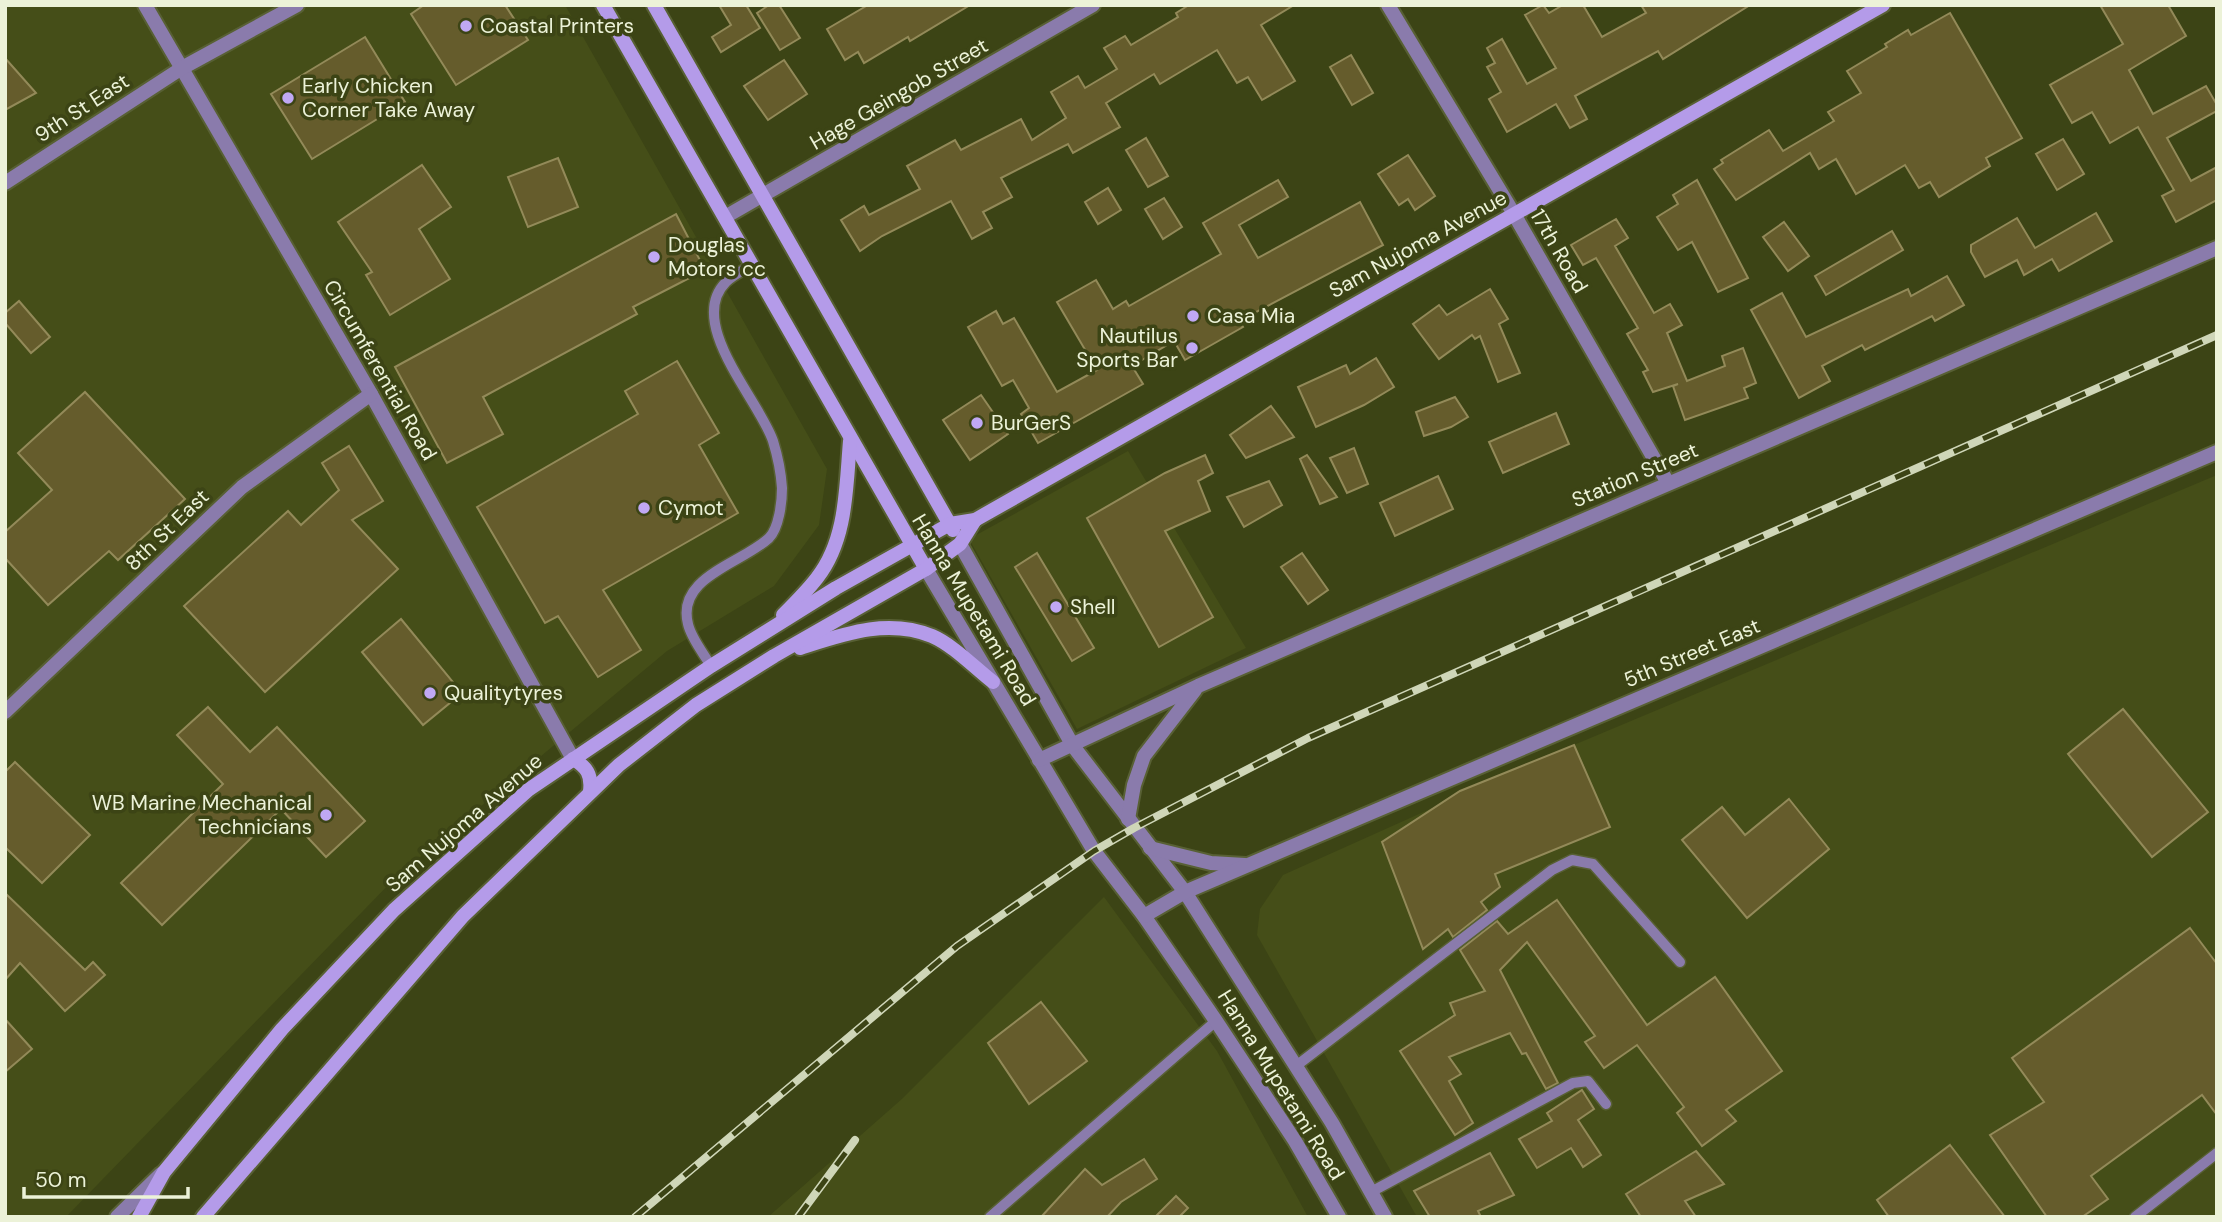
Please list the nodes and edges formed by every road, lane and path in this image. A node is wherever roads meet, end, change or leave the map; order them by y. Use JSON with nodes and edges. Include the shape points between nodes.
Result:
{"nodes":[{"id":1,"x":145,"y":5,"type":"edge"},
{"id":2,"x":298,"y":5,"type":"edge"},
{"id":3,"x":603,"y":5,"type":"edge"},
{"id":4,"x":654,"y":5,"type":"edge"},
{"id":5,"x":1093,"y":5,"type":"edge"},
{"id":6,"x":1388,"y":5,"type":"edge"},
{"id":7,"x":1883,"y":5,"type":"edge"},
{"id":8,"x":181,"y":68,"type":"junction"},
{"id":9,"x":5,"y":183,"type":"edge"},
{"id":10,"x":764,"y":197,"type":"junction"},
{"id":11,"x":1514,"y":214,"type":"junction"},
{"id":12,"x":725,"y":217,"type":"junction"},
{"id":13,"x":2217,"y":248,"type":"edge"},
{"id":14,"x":753,"y":264,"type":"junction"},
{"id":15,"x":370,"y":394,"type":"junction"},
{"id":16,"x":850,"y":441,"type":"junction"},
{"id":17,"x":2217,"y":452,"type":"edge"},
{"id":18,"x":1668,"y":483,"type":"junction"},
{"id":19,"x":975,"y":520,"type":"junction"},
{"id":20,"x":950,"y":524,"type":"junction"},
{"id":21,"x":960,"y":544,"type":"junction"},
{"id":22,"x":911,"y":546,"type":"junction"},
{"id":23,"x":926,"y":569,"type":"junction"},
{"id":24,"x":771,"y":629,"type":"junction"},
{"id":25,"x":774,"y":656,"type":"junction"},
{"id":26,"x":711,"y":666,"type":"junction"},
{"id":27,"x":993,"y":682,"type":"junction"},
{"id":28,"x":1198,"y":686,"type":"junction"},
{"id":29,"x":5,"y":712,"type":"edge"},
{"id":30,"x":1073,"y":746,"type":"junction"},
{"id":31,"x":573,"y":759,"type":"junction"},
{"id":32,"x":1039,"y":760,"type":"junction"},
{"id":33,"x":590,"y":791,"type":"junction"},
{"id":34,"x":1128,"y":819,"type":"junction"},
{"id":35,"x":1150,"y":848,"type":"junction"},
{"id":36,"x":1248,"y":865,"type":"junction"},
{"id":37,"x":1185,"y":892,"type":"junction"},
{"id":38,"x":1144,"y":916,"type":"junction"},
{"id":39,"x":1680,"y":962,"type":"dead end"},
{"id":40,"x":1216,"y":1021,"type":"junction"},
{"id":41,"x":1296,"y":1066,"type":"junction"},
{"id":42,"x":1606,"y":1104,"type":"dead end"},
{"id":43,"x":2217,"y":1153,"type":"edge"},
{"id":44,"x":164,"y":1172,"type":"junction"},
{"id":45,"x":1371,"y":1192,"type":"junction"},
{"id":46,"x":117,"y":1217,"type":"edge"},
{"id":47,"x":139,"y":1217,"type":"edge"},
{"id":48,"x":203,"y":1217,"type":"edge"},
{"id":49,"x":990,"y":1217,"type":"edge"},
{"id":50,"x":1339,"y":1217,"type":"edge"},
{"id":51,"x":1385,"y":1217,"type":"edge"},
{"id":52,"x":2135,"y":1217,"type":"edge"}],
"edges":[{"from":1,"to":8,"type":"street","name":"Circumferential Road"},
{"from":2,"to":8,"type":"street","name":"9th St East"},
{"from":3,"to":12,"type":"main road","name":"Hanna Mupetami Road"},
{"from":4,"to":10,"type":"main road","name":"Hanna Mupetami Road"},
{"from":5,"to":10,"type":"street","name":"Hage Geingob Street"},
{"from":6,"to":11,"type":"street","name":"17th Road"},
{"from":7,"to":11,"type":"main road","name":"Sam Nujoma Avenue"},
{"from":8,"to":9,"type":"street","name":"9th St East"},
{"from":8,"to":15,"type":"street","name":"Circumferential Road"},
{"from":10,"to":12,"type":"street","name":"Hage Geingob Street"},
{"from":10,"to":20,"type":"main road","name":"Hanna Mupetami Road"},
{"from":11,"to":18,"type":"street","name":"17th Road"},
{"from":11,"to":19,"type":"main road","name":"Sam Nujoma Avenue"},
{"from":12,"to":14,"type":"main road","name":"Hanna Mupetami Road"},
{"from":13,"to":18,"type":"street","name":"Station Street"},
{"from":14,"to":16,"type":"main road","name":"Hanna Mupetami Road"},
{"from":14,"to":26,"type":"lane","via":[[725,282],[716,299],[715,325],[720,344],[773,440],[782,488],[779,517],[771,537],[692,590],[686,608],[688,626]]},
{"from":15,"to":29,"type":"street","name":"8th St East","via":[[242,487]]},
{"from":15,"to":31,"type":"street","name":"Circumferential Road"},
{"from":16,"to":22,"type":"main road","name":"Hanna Mupetami Road"},
{"from":16,"to":24,"type":"main road","via":[[840,529],[831,554],[818,577]]},
{"from":17,"to":36,"type":"street","name":"5th Street East"},
{"from":18,"to":28,"type":"street","name":"Station Street"},
{"from":19,"to":20,"type":"main road","name":"Sam Nujoma Avenue"},
{"from":19,"to":21,"type":"main road","name":"Sam Nujoma Avenue"},
{"from":20,"to":21,"type":"main road","name":"Hanna Mupetami Road"},
{"from":20,"to":22,"type":"main road","name":"Sam Nujoma Avenue"},
{"from":21,"to":23,"type":"main road","name":"Sam Nujoma Avenue"},
{"from":21,"to":30,"type":"street","name":"Hanna Mupetami Road"},
{"from":22,"to":23,"type":"main road","name":"Hanna Mupetami Road"},
{"from":22,"to":24,"type":"main road","name":"Sam Nujoma Avenue"},
{"from":23,"to":25,"type":"main road","name":"Sam Nujoma Avenue"},
{"from":23,"to":27,"type":"street","name":"Hanna Mupetami Road"},
{"from":24,"to":26,"type":"main road","name":"Sam Nujoma Avenue"},
{"from":25,"to":27,"type":"main road","via":[[853,631],[894,626],[934,636]]},
{"from":25,"to":33,"type":"main road","name":"Sam Nujoma Avenue","via":[[696,705]]},
{"from":26,"to":31,"type":"main road","name":"Sam Nujoma Avenue"},
{"from":27,"to":32,"type":"street","name":"Hanna Mupetami Road"},
{"from":28,"to":30,"type":"street","name":"Station Street"},
{"from":28,"to":34,"type":"street","via":[[1144,756]]},
{"from":30,"to":32,"type":"street","name":"Station Street"},
{"from":30,"to":34,"type":"street","name":"Hanna Mupetami Road"},
{"from":31,"to":33,"type":"main road","via":[[585,765]]},
{"from":31,"to":44,"type":"main road","name":"Sam Nujoma Avenue","via":[[528,790],[394,910],[282,1029]]},
{"from":32,"to":38,"type":"street","name":"Hanna Mupetami Road","via":[[1094,851]]},
{"from":33,"to":48,"type":"main road","name":"Sam Nujoma Avenue","via":[[463,916]]},
{"from":34,"to":35,"type":"street","name":"Hanna Mupetami Road"},
{"from":35,"to":36,"type":"street","via":[[1211,863]]},
{"from":35,"to":37,"type":"street","name":"Hanna Mupetami Road"},
{"from":36,"to":37,"type":"street","name":"5th Street East"},
{"from":37,"to":38,"type":"street","name":"5th Street East"},
{"from":37,"to":41,"type":"street","name":"Hanna Mupetami Road"},
{"from":38,"to":40,"type":"street","name":"Hanna Mupetami Road"},
{"from":39,"to":41,"type":"lane","via":[[1593,864],[1572,860],[1552,870]]},
{"from":40,"to":49,"type":"lane"},
{"from":40,"to":50,"type":"street","name":"Hanna Mupetami Road"},
{"from":41,"to":45,"type":"street","name":"Hanna Mupetami Road"},
{"from":42,"to":45,"type":"lane","via":[[1588,1081],[1573,1083]]},
{"from":43,"to":52,"type":"lane"},
{"from":44,"to":46,"type":"street"},
{"from":44,"to":47,"type":"main road","name":"Sam Nujoma Avenue"},
{"from":45,"to":51,"type":"street","name":"Hanna Mupetami Road"}]}
